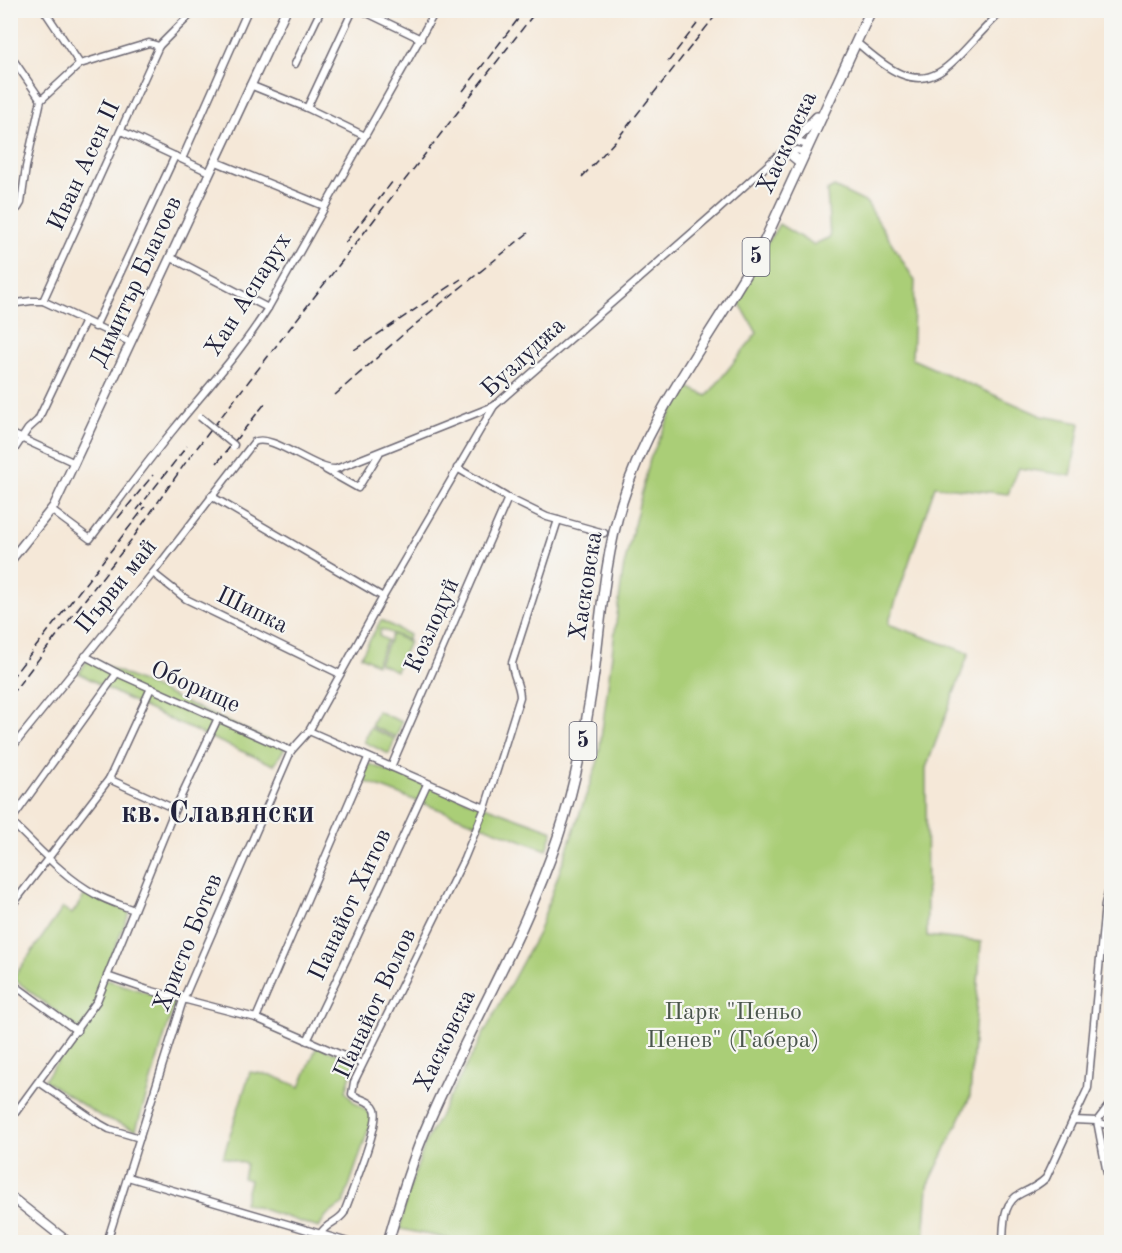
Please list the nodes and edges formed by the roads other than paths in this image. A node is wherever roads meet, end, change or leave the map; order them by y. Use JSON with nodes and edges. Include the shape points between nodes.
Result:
{"nodes":[{"id":1,"x":44,"y":10,"type":"edge"},
{"id":2,"x":195,"y":10,"type":"edge"},
{"id":3,"x":248,"y":10,"type":"edge"},
{"id":4,"x":286,"y":10,"type":"edge"},
{"id":5,"x":321,"y":10,"type":"edge"},
{"id":6,"x":353,"y":10,"type":"edge"},
{"id":7,"x":361,"y":10,"type":"edge"},
{"id":8,"x":436,"y":10,"type":"edge"},
{"id":9,"x":871,"y":10,"type":"edge"},
{"id":10,"x":1003,"y":10,"type":"edge"},
{"id":11,"x":421,"y":39,"type":"junction"},
{"id":12,"x":856,"y":42,"type":"junction"},
{"id":13,"x":159,"y":46,"type":"junction"},
{"id":14,"x":10,"y":55,"type":"edge"},
{"id":15,"x":80,"y":64,"type":"junction"},
{"id":16,"x":295,"y":64,"type":"dead end"},
{"id":17,"x":250,"y":85,"type":"junction"},
{"id":18,"x":41,"y":100,"type":"junction"},
{"id":19,"x":828,"y":103,"type":"junction"},
{"id":20,"x":307,"y":108,"type":"junction"},
{"id":21,"x":121,"y":131,"type":"junction"},
{"id":22,"x":365,"y":136,"type":"junction"},
{"id":23,"x":806,"y":148,"type":"junction"},
{"id":24,"x":787,"y":150,"type":"junction"},
{"id":25,"x":178,"y":158,"type":"junction"},
{"id":26,"x":214,"y":161,"type":"junction"},
{"id":27,"x":800,"y":162,"type":"junction"},
{"id":28,"x":209,"y":172,"type":"junction"},
{"id":29,"x":324,"y":206,"type":"junction"},
{"id":30,"x":10,"y":212,"type":"edge"},
{"id":31,"x":170,"y":256,"type":"junction"},
{"id":32,"x":43,"y":301,"type":"junction"},
{"id":33,"x":10,"y":304,"type":"edge"},
{"id":34,"x":268,"y":308,"type":"junction"},
{"id":35,"x":85,"y":321,"type":"junction"},
{"id":36,"x":95,"y":327,"type":"junction"},
{"id":37,"x":130,"y":342,"type":"junction"},
{"id":38,"x":494,"y":406,"type":"junction"},
{"id":39,"x":200,"y":417,"type":"dead end"},
{"id":40,"x":10,"y":433,"type":"edge"},
{"id":41,"x":23,"y":439,"type":"junction"},
{"id":42,"x":233,"y":447,"type":"dead end"},
{"id":43,"x":378,"y":454,"type":"junction"},
{"id":44,"x":10,"y":456,"type":"edge"},
{"id":45,"x":75,"y":463,"type":"junction"},
{"id":46,"x":323,"y":468,"type":"junction"},
{"id":47,"x":458,"y":468,"type":"junction"},
{"id":48,"x":211,"y":496,"type":"junction"},
{"id":49,"x":508,"y":498,"type":"junction"},
{"id":50,"x":51,"y":510,"type":"junction"},
{"id":51,"x":558,"y":520,"type":"junction"},
{"id":52,"x":604,"y":532,"type":"dead end"},
{"id":53,"x":10,"y":561,"type":"edge"},
{"id":54,"x":153,"y":573,"type":"junction"},
{"id":55,"x":383,"y":597,"type":"junction"},
{"id":56,"x":85,"y":656,"type":"junction"},
{"id":57,"x":117,"y":673,"type":"junction"},
{"id":58,"x":340,"y":674,"type":"junction"},
{"id":59,"x":151,"y":688,"type":"junction"},
{"id":60,"x":218,"y":718,"type":"junction"},
{"id":61,"x":309,"y":731,"type":"junction"},
{"id":62,"x":10,"y":750,"type":"edge"},
{"id":63,"x":291,"y":751,"type":"junction"},
{"id":64,"x":368,"y":758,"type":"junction"},
{"id":65,"x":391,"y":767,"type":"junction"},
{"id":66,"x":109,"y":779,"type":"junction"},
{"id":67,"x":427,"y":784,"type":"junction"},
{"id":68,"x":485,"y":808,"type":"junction"},
{"id":69,"x":175,"y":809,"type":"junction"},
{"id":70,"x":11,"y":821,"type":"edge"},
{"id":71,"x":49,"y":859,"type":"junction"},
{"id":72,"x":1110,"y":886,"type":"dead end"},
{"id":73,"x":10,"y":908,"type":"edge"},
{"id":74,"x":134,"y":910,"type":"junction"},
{"id":75,"x":107,"y":976,"type":"junction"},
{"id":76,"x":10,"y":981,"type":"edge"},
{"id":77,"x":183,"y":1000,"type":"junction"},
{"id":78,"x":256,"y":1018,"type":"junction"},
{"id":79,"x":77,"y":1031,"type":"junction"},
{"id":80,"x":307,"y":1041,"type":"junction"},
{"id":81,"x":362,"y":1064,"type":"junction"},
{"id":82,"x":39,"y":1082,"type":"junction"},
{"id":83,"x":1112,"y":1101,"type":"edge"},
{"id":84,"x":10,"y":1120,"type":"edge"},
{"id":85,"x":1073,"y":1120,"type":"junction"},
{"id":86,"x":1097,"y":1120,"type":"junction"},
{"id":87,"x":1112,"y":1126,"type":"edge"},
{"id":88,"x":140,"y":1138,"type":"junction"},
{"id":89,"x":128,"y":1177,"type":"junction"},
{"id":90,"x":1112,"y":1184,"type":"edge"},
{"id":91,"x":403,"y":1192,"type":"junction"},
{"id":92,"x":10,"y":1196,"type":"edge"},
{"id":93,"x":321,"y":1233,"type":"junction"},
{"id":94,"x":68,"y":1242,"type":"edge"},
{"id":95,"x":107,"y":1242,"type":"edge"},
{"id":96,"x":348,"y":1242,"type":"edge"},
{"id":97,"x":388,"y":1242,"type":"edge"},
{"id":98,"x":395,"y":1242,"type":"edge"},
{"id":99,"x":1004,"y":1242,"type":"edge"}],
"edges":[{"from":1,"to":15,"type":"street"},
{"from":2,"to":13,"type":"street"},
{"from":3,"to":25,"type":"street"},
{"from":4,"to":17,"type":"street","name":"Димитър Благоев"},
{"from":5,"to":16,"type":"street"},
{"from":6,"to":20,"type":"street"},
{"from":7,"to":11,"type":"street"},
{"from":8,"to":11,"type":"street","name":"Хан Аспарух"},
{"from":9,"to":12,"type":"main road","name":"Хасковска","number":"5"},
{"from":10,"to":12,"type":"street","via":[[957,59],[930,77],[901,74]]},
{"from":11,"to":22,"type":"street","name":"Хан Аспарух"},
{"from":12,"to":19,"type":"main road","name":"Хасковска","number":"5"},
{"from":13,"to":15,"type":"street","via":[[149,43]]},
{"from":13,"to":21,"type":"street","name":"Иван Асен II"},
{"from":14,"to":18,"type":"street"},
{"from":15,"to":18,"type":"street"},
{"from":17,"to":20,"type":"street"},
{"from":17,"to":26,"type":"street","name":"Димитър Благоев"},
{"from":18,"to":30,"type":"street","via":[[21,203]]},
{"from":19,"to":23,"type":"main road","name":"Хасковска","number":"5"},
{"from":19,"to":24,"type":"main road"},
{"from":20,"to":22,"type":"street"},
{"from":21,"to":25,"type":"street"},
{"from":21,"to":32,"type":"street","name":"Иван Асен II"},
{"from":22,"to":29,"type":"street","name":"Хан Аспарух"},
{"from":23,"to":24,"type":"street"},
{"from":23,"to":27,"type":"main road","name":"Хасковска","number":"5"},
{"from":24,"to":27,"type":"main road"},
{"from":24,"to":38,"type":"street","name":"Бузлуджа"},
{"from":25,"to":28,"type":"street"},
{"from":25,"to":36,"type":"street"},
{"from":26,"to":28,"type":"street","name":"Димитър Благоев"},
{"from":26,"to":29,"type":"street"},
{"from":27,"to":91,"type":"main road","name":"Хасковска","number":"5","via":[[753,263],[645,443],[623,497],[612,542],[579,760],[558,836],[518,937],[431,1116]]},
{"from":28,"to":31,"type":"street","name":"Димитър Благоев"},
{"from":29,"to":34,"type":"street","name":"Хан Аспарух"},
{"from":31,"to":34,"type":"street"},
{"from":31,"to":37,"type":"street","name":"Димитър Благоев"},
{"from":32,"to":33,"type":"street"},
{"from":32,"to":35,"type":"street"},
{"from":34,"to":50,"type":"street","name":"Хан Аспарух","via":[[249,339],[90,539]]},
{"from":35,"to":36,"type":"street"},
{"from":35,"to":41,"type":"street","via":[[38,420]]},
{"from":36,"to":37,"type":"street"},
{"from":37,"to":45,"type":"street","name":"Димитър Благоев"},
{"from":38,"to":43,"type":"street"},
{"from":38,"to":47,"type":"street","name":"Бузлуджа"},
{"from":39,"to":42,"type":"street","bridge":true},
{"from":40,"to":41,"type":"street"},
{"from":41,"to":44,"type":"street"},
{"from":41,"to":45,"type":"street"},
{"from":43,"to":46,"type":"street","via":[[336,470]]},
{"from":43,"to":46,"type":"street","via":[[358,488]]},
{"from":45,"to":50,"type":"street","name":"Димитър Благоев"},
{"from":46,"to":48,"type":"street","name":"Първи май","via":[[266,440],[258,440]]},
{"from":47,"to":49,"type":"street"},
{"from":47,"to":55,"type":"street","name":"Бузлуджа"},
{"from":48,"to":54,"type":"street","name":"Първи май"},
{"from":48,"to":55,"type":"street"},
{"from":49,"to":51,"type":"street"},
{"from":49,"to":65,"type":"street","name":"Козлодуй"},
{"from":50,"to":53,"type":"street","name":"Димитър Благоев"},
{"from":51,"to":52,"type":"street"},
{"from":51,"to":68,"type":"street","name":"Панайот Волов","via":[[512,663],[520,697]]},
{"from":54,"to":56,"type":"street","name":"Първи май"},
{"from":54,"to":58,"type":"street","name":"Шипка","via":[[186,599]]},
{"from":55,"to":58,"type":"street","name":"Бузлуджа"},
{"from":56,"to":57,"type":"street","name":"Оборище"},
{"from":56,"to":62,"type":"street","name":"Първи май"},
{"from":57,"to":59,"type":"street","name":"Оборище"},
{"from":57,"to":70,"type":"street"},
{"from":58,"to":61,"type":"street","name":"Христо Ботев"},
{"from":59,"to":60,"type":"street","name":"Оборище"},
{"from":59,"to":66,"type":"street"},
{"from":60,"to":63,"type":"street","name":"Оборище"},
{"from":60,"to":69,"type":"street"},
{"from":61,"to":63,"type":"street","name":"Христо Ботев"},
{"from":61,"to":64,"type":"street"},
{"from":63,"to":77,"type":"street","name":"Христо Ботев"},
{"from":64,"to":65,"type":"street"},
{"from":64,"to":78,"type":"street"},
{"from":65,"to":67,"type":"street"},
{"from":66,"to":69,"type":"street"},
{"from":66,"to":71,"type":"street"},
{"from":67,"to":68,"type":"street"},
{"from":67,"to":80,"type":"street","name":"Панайот Хитов"},
{"from":68,"to":81,"type":"street","name":"Панайот Волов","via":[[440,910]]},
{"from":69,"to":74,"type":"street"},
{"from":70,"to":71,"type":"street"},
{"from":71,"to":73,"type":"street"},
{"from":71,"to":74,"type":"street","via":[[96,894]]},
{"from":72,"to":85,"type":"street","via":[[1103,923],[1090,1077]]},
{"from":74,"to":75,"type":"street"},
{"from":75,"to":77,"type":"street"},
{"from":75,"to":79,"type":"street","via":[[97,1001]]},
{"from":76,"to":79,"type":"street"},
{"from":77,"to":78,"type":"street"},
{"from":77,"to":88,"type":"street","name":"Христо Ботев"},
{"from":78,"to":80,"type":"street"},
{"from":79,"to":82,"type":"street"},
{"from":80,"to":81,"type":"street"},
{"from":81,"to":93,"type":"street","name":"Панайот Волов","via":[[352,1094],[374,1107],[376,1119],[344,1213]]},
{"from":82,"to":84,"type":"street"},
{"from":82,"to":88,"type":"street","via":[[100,1124]]},
{"from":83,"to":86,"type":"street"},
{"from":85,"to":86,"type":"street"},
{"from":85,"to":99,"type":"street","via":[[1046,1178],[1011,1198]]},
{"from":86,"to":87,"type":"street"},
{"from":86,"to":90,"type":"street"},
{"from":88,"to":89,"type":"street","name":"Христо Ботев"},
{"from":89,"to":93,"type":"street"},
{"from":89,"to":95,"type":"street","name":"Христо Ботев"},
{"from":91,"to":97,"type":"main road","name":"Хасковска","number":"5"},
{"from":91,"to":98,"type":"main road","name":"Хасковска","number":"5"},
{"from":92,"to":94,"type":"street"},
{"from":93,"to":96,"type":"street"}]}
